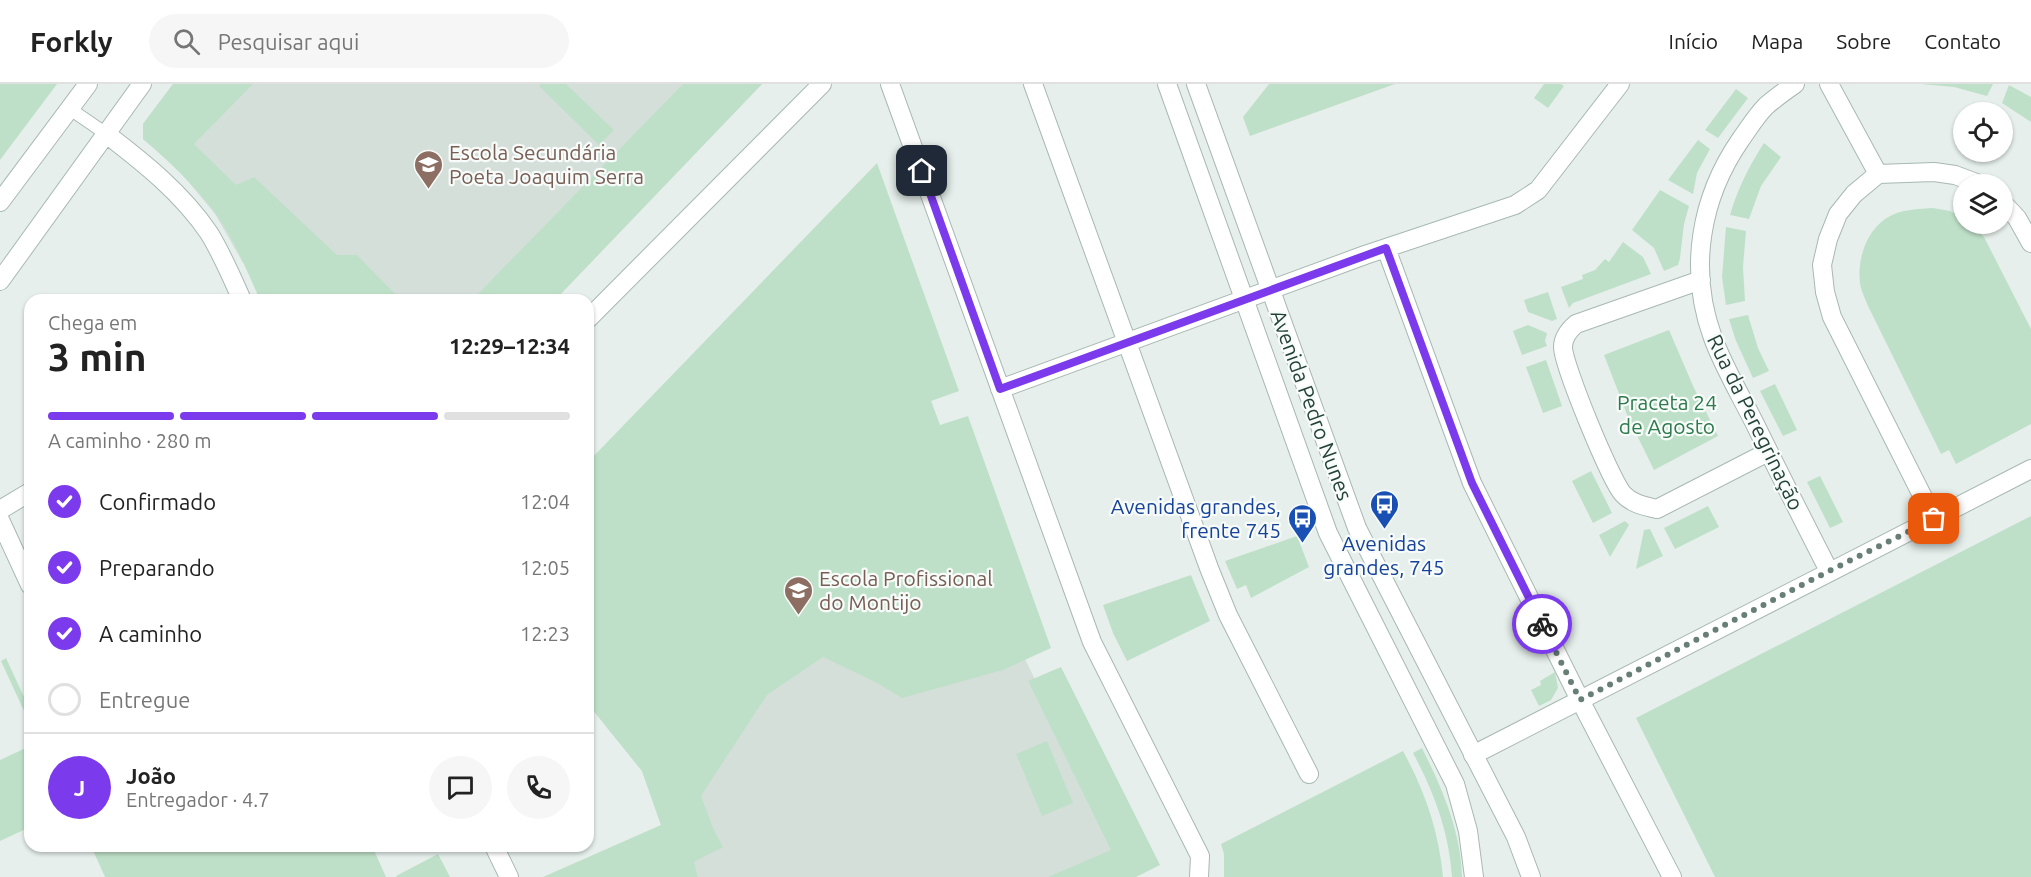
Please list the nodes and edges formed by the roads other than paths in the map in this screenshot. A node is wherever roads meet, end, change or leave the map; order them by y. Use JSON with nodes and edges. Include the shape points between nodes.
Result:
{"nodes":[{"id":1,"x":88,"y":84,"type":"edge"},
{"id":2,"x":142,"y":84,"type":"edge"},
{"id":3,"x":822,"y":84,"type":"edge"},
{"id":4,"x":890,"y":84,"type":"edge"},
{"id":5,"x":1033,"y":84,"type":"edge"},
{"id":6,"x":1167,"y":84,"type":"edge"},
{"id":7,"x":1196,"y":84,"type":"edge"},
{"id":8,"x":1620,"y":84,"type":"edge"},
{"id":9,"x":1795,"y":84,"type":"edge"},
{"id":10,"x":1829,"y":84,"type":"edge"},
{"id":11,"x":70,"y":108,"type":"junction"},
{"id":12,"x":105,"y":133,"type":"junction"},
{"id":13,"x":1878,"y":174,"type":"junction"},
{"id":14,"x":1953,"y":175,"type":"edge"},
{"id":15,"x":0,"y":202,"type":"edge"},
{"id":16,"x":2013,"y":214,"type":"edge"},
{"id":17,"x":2031,"y":243,"type":"edge"},
{"id":18,"x":1386,"y":248,"type":"junction"},
{"id":19,"x":1701,"y":280,"type":"junction"},
{"id":20,"x":0,"y":281,"type":"edge"},
{"id":21,"x":1271,"y":290,"type":"junction"},
{"id":22,"x":239,"y":294,"type":"edge"},
{"id":23,"x":1244,"y":300,"type":"junction"},
{"id":24,"x":594,"y":313,"type":"edge"},
{"id":25,"x":1127,"y":343,"type":"junction"},
{"id":26,"x":1000,"y":389,"type":"junction"},
{"id":27,"x":1768,"y":452,"type":"junction"},
{"id":28,"x":2031,"y":469,"type":"edge"},
{"id":29,"x":24,"y":496,"type":"edge"},
{"id":30,"x":0,"y":510,"type":"edge"},
{"id":31,"x":1934,"y":519,"type":"junction"},
{"id":32,"x":0,"y":520,"type":"edge"},
{"id":33,"x":1829,"y":571,"type":"junction"},
{"id":34,"x":24,"y":572,"type":"edge"},
{"id":35,"x":1580,"y":700,"type":"junction"},
{"id":36,"x":1473,"y":755,"type":"junction"},
{"id":37,"x":1309,"y":774,"type":"dead end"},
{"id":38,"x":497,"y":852,"type":"edge"},
{"id":39,"x":509,"y":877,"type":"edge"},
{"id":40,"x":1199,"y":877,"type":"edge"},
{"id":41,"x":1474,"y":877,"type":"edge"},
{"id":42,"x":1531,"y":877,"type":"edge"},
{"id":43,"x":1672,"y":877,"type":"edge"}],
"edges":[{"from":1,"to":11,"type":"street"},
{"from":2,"to":12,"type":"street"},
{"from":3,"to":24,"type":"street"},
{"from":4,"to":26,"type":"street"},
{"from":5,"to":25,"type":"street"},
{"from":6,"to":23,"type":"street","name":"Avenida Pedro Nunes"},
{"from":7,"to":21,"type":"street","name":"Avenida Pedro Nunes"},
{"from":8,"to":18,"type":"street","via":[[1538,190],[1515,205]]},
{"from":9,"to":19,"type":"street","name":"Rua da Peregrinação","via":[[1753,122],[1715,183],[1703,230]]},
{"from":10,"to":13,"type":"street"},
{"from":11,"to":12,"type":"lane"},
{"from":11,"to":15,"type":"street"},
{"from":12,"to":20,"type":"street"},
{"from":12,"to":22,"type":"street","via":[[139,158],[184,201],[209,233]]},
{"from":13,"to":14,"type":"street"},
{"from":13,"to":31,"type":"street","via":[[1838,214],[1822,265],[1825,292],[1832,316]]},
{"from":16,"to":17,"type":"street"},
{"from":18,"to":21,"type":"street"},
{"from":18,"to":35,"type":"street","via":[[1472,483]]},
{"from":19,"to":27,"type":"street","name":"Rua da Peregrinação","via":[[1713,338]]},
{"from":19,"to":27,"type":"street","via":[[1570,329],[1563,347],[1565,360],[1582,405],[1623,494],[1644,506],[1657,509]]},
{"from":21,"to":23,"type":"street"},
{"from":21,"to":36,"type":"street","name":"Avenida Pedro Nunes","via":[[1357,528]]},
{"from":23,"to":25,"type":"street"},
{"from":23,"to":41,"type":"street","name":"Avenida Pedro Nunes","via":[[1328,533],[1455,784],[1468,831]]},
{"from":25,"to":26,"type":"street"},
{"from":25,"to":37,"type":"street","via":[[1228,615]]},
{"from":26,"to":40,"type":"street","via":[[1092,642],[1200,856]]},
{"from":27,"to":33,"type":"street","name":"Rua da Peregrinação"},
{"from":28,"to":31,"type":"street"},
{"from":29,"to":30,"type":"street"},
{"from":31,"to":33,"type":"street"},
{"from":32,"to":34,"type":"street"},
{"from":33,"to":35,"type":"street"},
{"from":35,"to":36,"type":"street"},
{"from":35,"to":43,"type":"street"},
{"from":36,"to":42,"type":"street","name":"Avenida Pedro Nunes","via":[[1516,837]]},
{"from":38,"to":39,"type":"street"}]}
